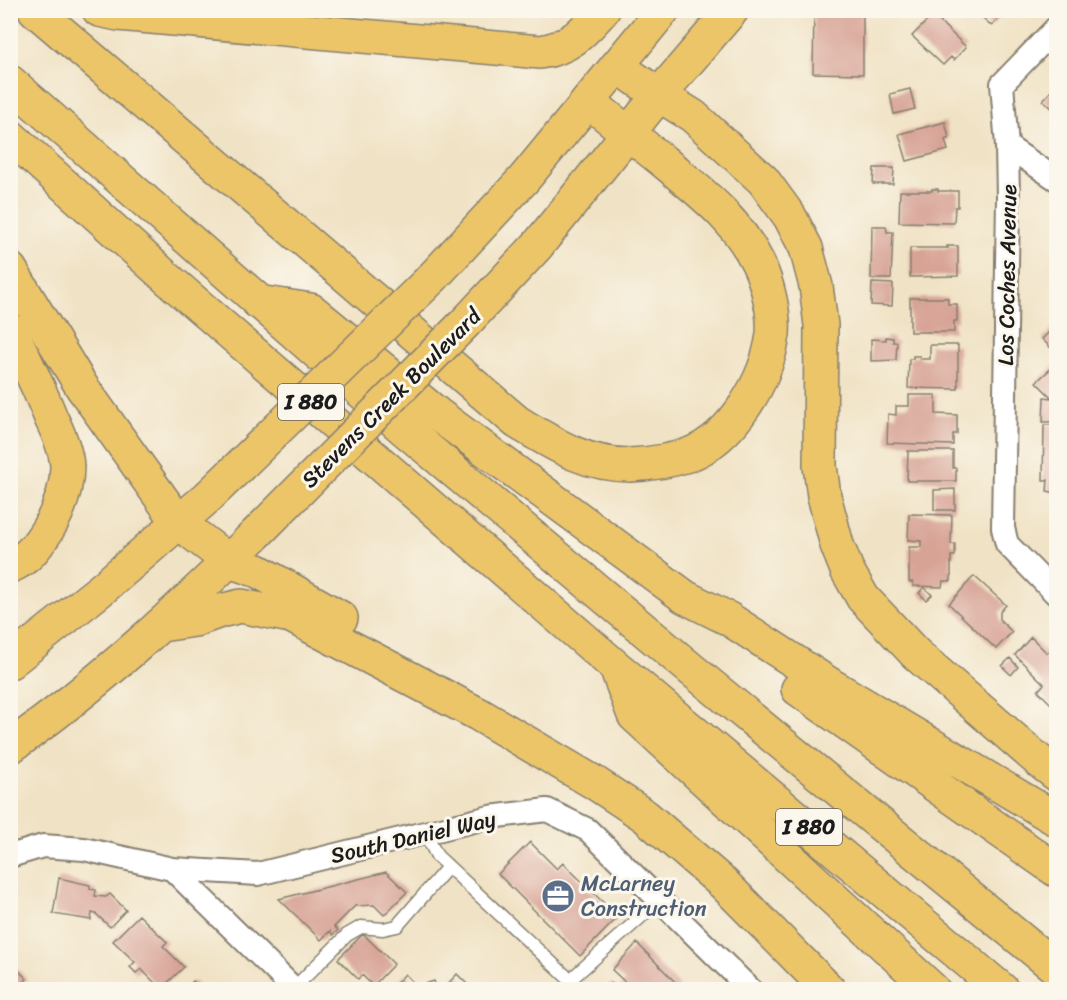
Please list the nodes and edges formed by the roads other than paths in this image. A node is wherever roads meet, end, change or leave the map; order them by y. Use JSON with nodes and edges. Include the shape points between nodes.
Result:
{"nodes":[{"id":1,"x":35,"y":10,"type":"edge"},
{"id":2,"x":99,"y":10,"type":"edge"},
{"id":3,"x":603,"y":10,"type":"edge"},
{"id":4,"x":663,"y":10,"type":"edge"},
{"id":5,"x":732,"y":10,"type":"edge"},
{"id":6,"x":1056,"y":27,"type":"edge"},
{"id":7,"x":617,"y":66,"type":"junction"},
{"id":8,"x":10,"y":82,"type":"edge"},
{"id":9,"x":659,"y":95,"type":"junction"},
{"id":10,"x":588,"y":102,"type":"junction"},
{"id":11,"x":630,"y":134,"type":"junction"},
{"id":12,"x":10,"y":136,"type":"edge"},
{"id":13,"x":1007,"y":147,"type":"junction"},
{"id":14,"x":1056,"y":179,"type":"edge"},
{"id":15,"x":10,"y":269,"type":"edge"},
{"id":16,"x":258,"y":302,"type":"junction"},
{"id":17,"x":10,"y":330,"type":"edge"},
{"id":18,"x":179,"y":522,"type":"junction"},
{"id":19,"x":229,"y":561,"type":"junction"},
{"id":20,"x":10,"y":566,"type":"edge"},
{"id":21,"x":1056,"y":594,"type":"edge"},
{"id":22,"x":685,"y":597,"type":"junction"},
{"id":23,"x":161,"y":625,"type":"junction"},
{"id":24,"x":10,"y":662,"type":"edge"},
{"id":25,"x":615,"y":666,"type":"junction"},
{"id":26,"x":950,"y":685,"type":"junction"},
{"id":27,"x":523,"y":739,"type":"junction"},
{"id":28,"x":10,"y":747,"type":"edge"},
{"id":29,"x":1056,"y":753,"type":"edge"},
{"id":30,"x":1056,"y":774,"type":"edge"},
{"id":31,"x":1056,"y":819,"type":"edge"},
{"id":32,"x":425,"y":833,"type":"junction"},
{"id":33,"x":10,"y":856,"type":"edge"},
{"id":34,"x":448,"y":867,"type":"junction"},
{"id":35,"x":172,"y":869,"type":"junction"},
{"id":36,"x":1056,"y":870,"type":"edge"},
{"id":37,"x":660,"y":900,"type":"junction"},
{"id":38,"x":1056,"y":968,"type":"edge"},
{"id":39,"x":294,"y":989,"type":"edge"},
{"id":40,"x":752,"y":990,"type":"edge"},
{"id":41,"x":829,"y":990,"type":"edge"},
{"id":42,"x":933,"y":990,"type":"edge"},
{"id":43,"x":1002,"y":990,"type":"edge"}],
"edges":[{"from":1,"to":11,"type":"main road","via":[[517,422],[570,454],[629,465],[689,454],[712,441],[736,418],[754,391],[767,361],[773,332],[769,294],[740,232],[716,205]]},
{"from":2,"to":3,"type":"main road","via":[[118,15],[540,52],[570,43]]},
{"from":4,"to":7,"type":"main road"},
{"from":5,"to":9,"type":"main road","name":"Stevens Creek Boulevard"},
{"from":6,"to":13,"type":"street","name":"Los Coches Avenue","via":[[1002,84]]},
{"from":7,"to":9,"type":"main road"},
{"from":7,"to":10,"type":"main road"},
{"from":8,"to":16,"type":"main road","number":"I 880"},
{"from":9,"to":11,"type":"main road","name":"Stevens Creek Boulevard"},
{"from":9,"to":26,"type":"main road","via":[[693,116],[763,180],[806,248],[821,326],[820,466],[837,545],[862,598]]},
{"from":10,"to":11,"type":"main road"},
{"from":10,"to":18,"type":"main road","bridge":true,"via":[[493,214],[433,277]]},
{"from":11,"to":19,"type":"main road","name":"Stevens Creek Boulevard","bridge":true,"via":[[476,312]]},
{"from":12,"to":25,"type":"main road","number":"I 880","via":[[168,279]]},
{"from":13,"to":14,"type":"street"},
{"from":13,"to":21,"type":"street","name":"Los Coches Avenue","via":[[1003,528],[1006,544]]},
{"from":15,"to":18,"type":"main road","via":[[82,387]]},
{"from":16,"to":22,"type":"main road","via":[[311,310],[437,414]]},
{"from":16,"to":38,"type":"main road","number":"I 880","via":[[692,670]]},
{"from":17,"to":20,"type":"main road","via":[[43,398],[67,466],[61,503],[51,524],[36,548]]},
{"from":18,"to":19,"type":"main road"},
{"from":18,"to":24,"type":"main road"},
{"from":19,"to":23,"type":"main road","name":"Stevens Creek Boulevard"},
{"from":19,"to":27,"type":"main road","via":[[258,571],[483,698]]},
{"from":22,"to":31,"type":"main road","via":[[729,619],[834,687]]},
{"from":22,"to":36,"type":"main road","via":[[717,632]]},
{"from":23,"to":27,"type":"main road","via":[[241,606],[291,616]]},
{"from":23,"to":28,"type":"main road","name":"Stevens Creek Boulevard"},
{"from":25,"to":42,"type":"main road","via":[[634,715]]},
{"from":25,"to":43,"type":"main road","number":"I 880"},
{"from":26,"to":29,"type":"main road"},
{"from":26,"to":30,"type":"main road"},
{"from":27,"to":41,"type":"main road","via":[[645,816],[724,884]]},
{"from":32,"to":34,"type":"lane"},
{"from":32,"to":35,"type":"street","name":"South Daniel Way","via":[[258,874]]},
{"from":32,"to":37,"type":"street","name":"South Daniel Way","via":[[490,817],[547,810],[588,830]]},
{"from":33,"to":35,"type":"street","name":"South Daniel Way","via":[[43,846]]},
{"from":34,"to":37,"type":"lane","via":[[570,980]]},
{"from":34,"to":39,"type":"lane","via":[[397,926],[383,930],[361,927],[347,935]]},
{"from":35,"to":39,"type":"street"},
{"from":37,"to":40,"type":"street","name":"South Daniel Way"}]}
